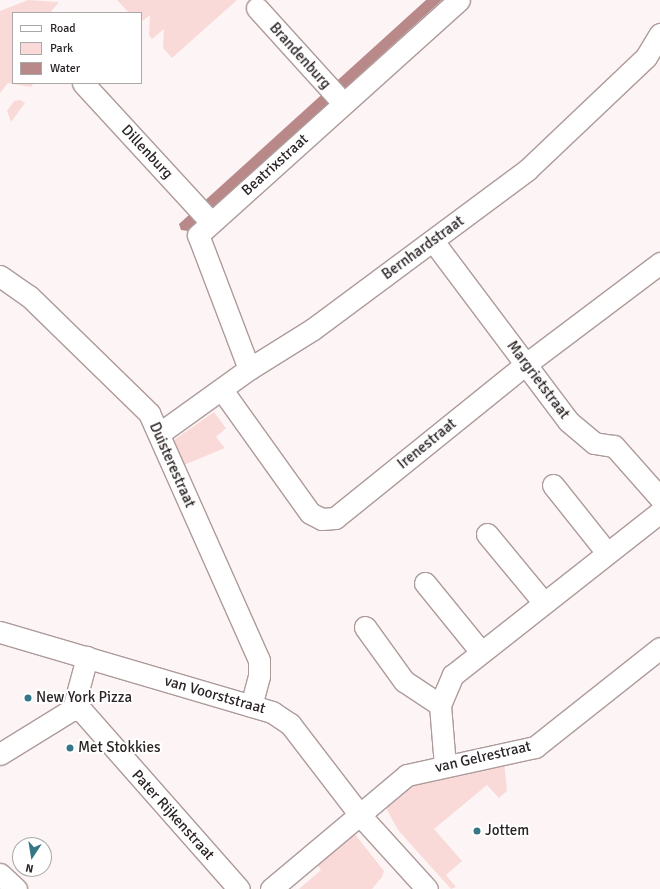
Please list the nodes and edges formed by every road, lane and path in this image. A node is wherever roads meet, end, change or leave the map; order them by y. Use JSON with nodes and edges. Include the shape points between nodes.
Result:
{"nodes":[{"id":1,"x":458,"y":0,"type":"edge"},
{"id":2,"x":256,"y":8,"type":"dead end"},
{"id":3,"x":660,"y":34,"type":"edge"},
{"id":4,"x":84,"y":84,"type":"edge"},
{"id":5,"x":336,"y":95,"type":"junction"},
{"id":6,"x":205,"y":215,"type":"junction"},
{"id":7,"x":433,"y":241,"type":"junction"},
{"id":8,"x":660,"y":262,"type":"edge"},
{"id":9,"x":0,"y":276,"type":"edge"},
{"id":10,"x":526,"y":364,"type":"junction"},
{"id":11,"x":248,"y":368,"type":"junction"},
{"id":12,"x":222,"y":390,"type":"junction"},
{"id":13,"x":160,"y":433,"type":"junction"},
{"id":14,"x":553,"y":485,"type":"dead end"},
{"id":15,"x":660,"y":498,"type":"edge"},
{"id":16,"x":660,"y":512,"type":"edge"},
{"id":17,"x":487,"y":534,"type":"dead end"},
{"id":18,"x":607,"y":553,"type":"junction"},
{"id":19,"x":425,"y":583,"type":"dead end"},
{"id":20,"x":544,"y":603,"type":"junction"},
{"id":21,"x":365,"y":627,"type":"dead end"},
{"id":22,"x":0,"y":632,"type":"edge"},
{"id":23,"x":660,"y":648,"type":"edge"},
{"id":24,"x":481,"y":652,"type":"junction"},
{"id":25,"x":87,"y":657,"type":"junction"},
{"id":26,"x":440,"y":705,"type":"junction"},
{"id":27,"x":250,"y":706,"type":"junction"},
{"id":28,"x":73,"y":709,"type":"junction"},
{"id":29,"x":0,"y":754,"type":"edge"},
{"id":30,"x":445,"y":766,"type":"junction"},
{"id":31,"x":359,"y":814,"type":"junction"},
{"id":32,"x":0,"y":874,"type":"edge"},
{"id":33,"x":16,"y":889,"type":"edge"},
{"id":34,"x":239,"y":889,"type":"edge"},
{"id":35,"x":271,"y":889,"type":"edge"},
{"id":36,"x":427,"y":889,"type":"edge"}],
"edges":[{"from":1,"to":5,"type":"street","name":"Beatrixstraat"},
{"from":2,"to":5,"type":"street","name":"Brandenburg"},
{"from":3,"to":7,"type":"street","name":"Bernhardstraat","via":[[646,57],[527,170]]},
{"from":4,"to":6,"type":"street","name":"Dillenburg"},
{"from":5,"to":6,"type":"street","name":"Beatrixstraat"},
{"from":6,"to":11,"type":"street","name":"Beatrixstraat","via":[[198,235]]},
{"from":7,"to":10,"type":"street","name":"Margrietstraat"},
{"from":7,"to":11,"type":"street","name":"Bernhardstraat","via":[[312,329]]},
{"from":8,"to":10,"type":"street","name":"Irenestraat"},
{"from":9,"to":13,"type":"street","name":"Duisterestraat","via":[[29,296],[149,412]]},
{"from":10,"to":12,"type":"street","name":"Irenestraat","via":[[335,518],[322,520],[310,513]]},
{"from":10,"to":15,"type":"street","name":"Margrietstraat","via":[[581,436],[614,446]]},
{"from":11,"to":12,"type":"street","name":"Bernhardstraat"},
{"from":12,"to":13,"type":"street","name":"Bernhardstraat"},
{"from":13,"to":27,"type":"street","name":"Duisterestraat","via":[[259,660],[259,676]]},
{"from":14,"to":18,"type":"street"},
{"from":16,"to":18,"type":"street"},
{"from":17,"to":20,"type":"street"},
{"from":18,"to":20,"type":"street"},
{"from":19,"to":24,"type":"street"},
{"from":20,"to":24,"type":"street"},
{"from":21,"to":26,"type":"street","via":[[404,681]]},
{"from":22,"to":25,"type":"street","name":"van Voorststraat"},
{"from":23,"to":30,"type":"street","name":"van Gelrestraat","via":[[535,747]]},
{"from":24,"to":26,"type":"street","via":[[453,675]]},
{"from":25,"to":27,"type":"street","name":"van Voorststraat"},
{"from":25,"to":28,"type":"street"},
{"from":26,"to":30,"type":"street"},
{"from":27,"to":31,"type":"street","name":"van Voorststraat","via":[[272,712],[290,724]]},
{"from":28,"to":29,"type":"street"},
{"from":28,"to":34,"type":"street","name":"Pater Rijkenstraat","via":[[82,711]]},
{"from":30,"to":31,"type":"street","name":"van Gelrestraat","via":[[407,775]]},
{"from":31,"to":35,"type":"street"},
{"from":31,"to":36,"type":"street","name":"van Voorststraat"},
{"from":32,"to":33,"type":"street"}]}
